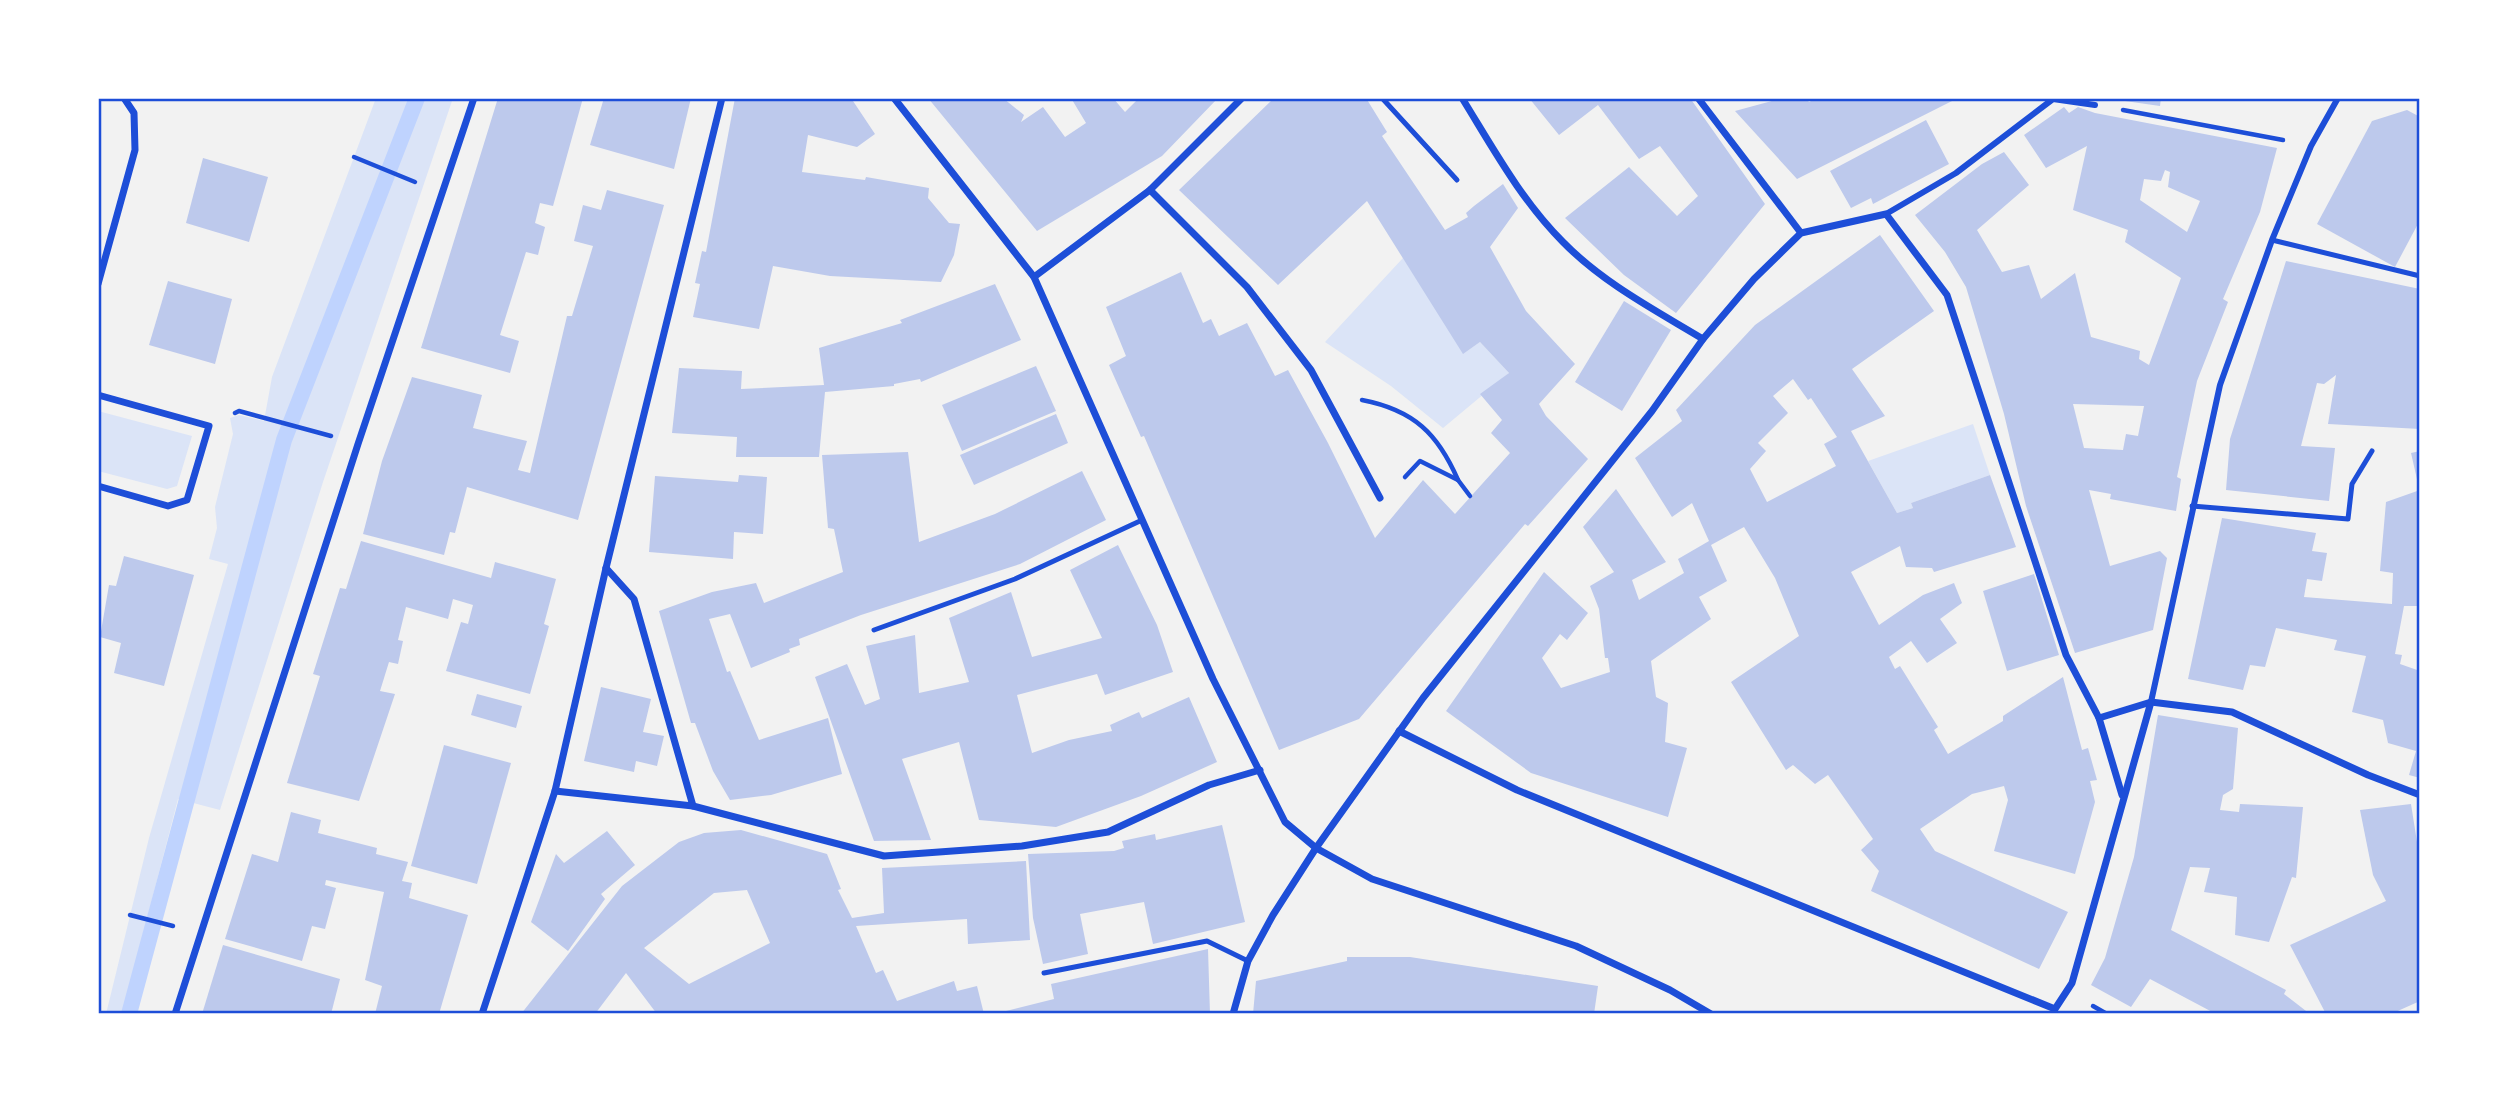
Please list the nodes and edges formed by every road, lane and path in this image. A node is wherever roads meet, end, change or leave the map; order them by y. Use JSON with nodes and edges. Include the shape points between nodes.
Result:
{"nodes":[{"id":1,"x":124,"y":98,"type":"edge"},
{"id":2,"x":474,"y":98,"type":"edge"},
{"id":3,"x":722,"y":98,"type":"edge"},
{"id":4,"x":894,"y":98,"type":"edge"},
{"id":5,"x":1242,"y":98,"type":"edge"},
{"id":6,"x":1382,"y":98,"type":"edge"},
{"id":7,"x":1462,"y":98,"type":"edge"},
{"id":8,"x":1698,"y":98,"type":"edge"},
{"id":9,"x":2338,"y":98,"type":"edge"},
{"id":10,"x":2095,"y":105,"type":"joint"},
{"id":11,"x":2311,"y":146,"type":"junction"},
{"id":12,"x":354,"y":157,"type":"dead end"},
{"id":13,"x":402,"y":177,"type":"dead end"},
{"id":14,"x":1457,"y":180,"type":"dead end"},
{"id":15,"x":1150,"y":190,"type":"junction"},
{"id":16,"x":1886,"y":214,"type":"junction"},
{"id":17,"x":1801,"y":233,"type":"junction"},
{"id":18,"x":2272,"y":240,"type":"junction"},
{"id":19,"x":2420,"y":276,"type":"edge"},
{"id":20,"x":1034,"y":277,"type":"junction"},
{"id":21,"x":98,"y":284,"type":"edge"},
{"id":22,"x":1703,"y":340,"type":"junction"},
{"id":23,"x":1326,"y":394,"type":"junction"},
{"id":24,"x":98,"y":395,"type":"edge"},
{"id":25,"x":239,"y":411,"type":"dead end"},
{"id":26,"x":324,"y":433,"type":"dead end"},
{"id":27,"x":2372,"y":451,"type":"dead end"},
{"id":28,"x":1458,"y":480,"type":"junction"},
{"id":29,"x":98,"y":486,"type":"edge"},
{"id":30,"x":1470,"y":496,"type":"dead end"},
{"id":31,"x":1380,"y":498,"type":"joint"},
{"id":32,"x":2192,"y":506,"type":"junction"},
{"id":33,"x":1140,"y":521,"type":"junction"},
{"id":34,"x":606,"y":568,"type":"junction"},
{"id":35,"x":874,"y":630,"type":"dead end"},
{"id":36,"x":2151,"y":702,"type":"junction"},
{"id":37,"x":2099,"y":718,"type":"junction"},
{"id":38,"x":1399,"y":731,"type":"junction"},
{"id":39,"x":1259,"y":770,"type":"junction"},
{"id":40,"x":555,"y":791,"type":"junction"},
{"id":41,"x":2122,"y":795,"type":"junction"},
{"id":42,"x":2420,"y":795,"type":"edge"},
{"id":43,"x":693,"y":806,"type":"junction"},
{"id":44,"x":1316,"y":848,"type":"junction"},
{"id":45,"x":130,"y":915,"type":"dead end"},
{"id":46,"x":167,"y":924,"type":"dead end"},
{"id":47,"x":1248,"y":961,"type":"junction"},
{"id":48,"x":1044,"y":973,"type":"dead end"},
{"id":49,"x":175,"y":1014,"type":"edge"},
{"id":50,"x":482,"y":1014,"type":"edge"},
{"id":51,"x":1233,"y":1014,"type":"edge"},
{"id":52,"x":1711,"y":1014,"type":"edge"}],
"edges":[{"from":1,"to":21,"type":"street","via":[[134,113],[135,150]]},
{"from":2,"to":49,"type":"street"},
{"from":3,"to":34,"type":"street"},
{"from":4,"to":20,"type":"street"},
{"from":5,"to":15,"type":"street"},
{"from":6,"to":14,"type":"lane"},
{"from":7,"to":22,"type":"street","via":[[1523,195],[1563,243],[1606,280]]},
{"from":8,"to":17,"type":"street"},
{"from":9,"to":11,"type":"street"},
{"from":10,"to":11,"type":"path"},
{"from":10,"to":16,"type":"street","via":[[2053,99],[1956,173]]},
{"from":11,"to":18,"type":"street"},
{"from":12,"to":13,"type":"path"},
{"from":15,"to":20,"type":"street"},
{"from":15,"to":23,"type":"street","via":[[1247,287]]},
{"from":16,"to":17,"type":"street"},
{"from":16,"to":37,"type":"street","via":[[1947,295],[2066,655]]},
{"from":17,"to":22,"type":"street","via":[[1754,279]]},
{"from":18,"to":19,"type":"lane"},
{"from":18,"to":32,"type":"street","via":[[2220,385]]},
{"from":20,"to":33,"type":"street"},
{"from":22,"to":38,"type":"street"},
{"from":23,"to":28,"type":"path","via":[[1371,402],[1415,420],[1444,448]]},
{"from":23,"to":31,"type":"street"},
{"from":24,"to":29,"type":"street","via":[[209,426],[187,500],[168,506]]},
{"from":25,"to":26,"type":"path"},
{"from":27,"to":32,"type":"lane","via":[[2352,484],[2347,519]]},
{"from":28,"to":30,"type":"path"},
{"from":28,"to":31,"type":"path","via":[[1420,461]]},
{"from":32,"to":36,"type":"street"},
{"from":33,"to":35,"type":"lane","via":[[1015,579]]},
{"from":33,"to":39,"type":"street"},
{"from":34,"to":40,"type":"street"},
{"from":34,"to":43,"type":"street","via":[[634,599]]},
{"from":36,"to":37,"type":"street"},
{"from":36,"to":41,"type":"street"},
{"from":36,"to":42,"type":"street","via":[[2232,712]]},
{"from":37,"to":41,"type":"street"},
{"from":38,"to":41,"type":"street","via":[[1517,790],[2055,1009],[2072,983]]},
{"from":38,"to":44,"type":"street"},
{"from":39,"to":43,"type":"street","via":[[1209,785],[1108,832],[1021,846],[884,856]]},
{"from":39,"to":44,"type":"street","via":[[1286,822]]},
{"from":40,"to":43,"type":"street"},
{"from":40,"to":50,"type":"street"},
{"from":44,"to":47,"type":"street"},
{"from":44,"to":52,"type":"street","via":[[1372,879],[1576,946]]},
{"from":45,"to":46,"type":"path"},
{"from":47,"to":48,"type":"lane","via":[[1207,941]]},
{"from":47,"to":51,"type":"street"}]}
